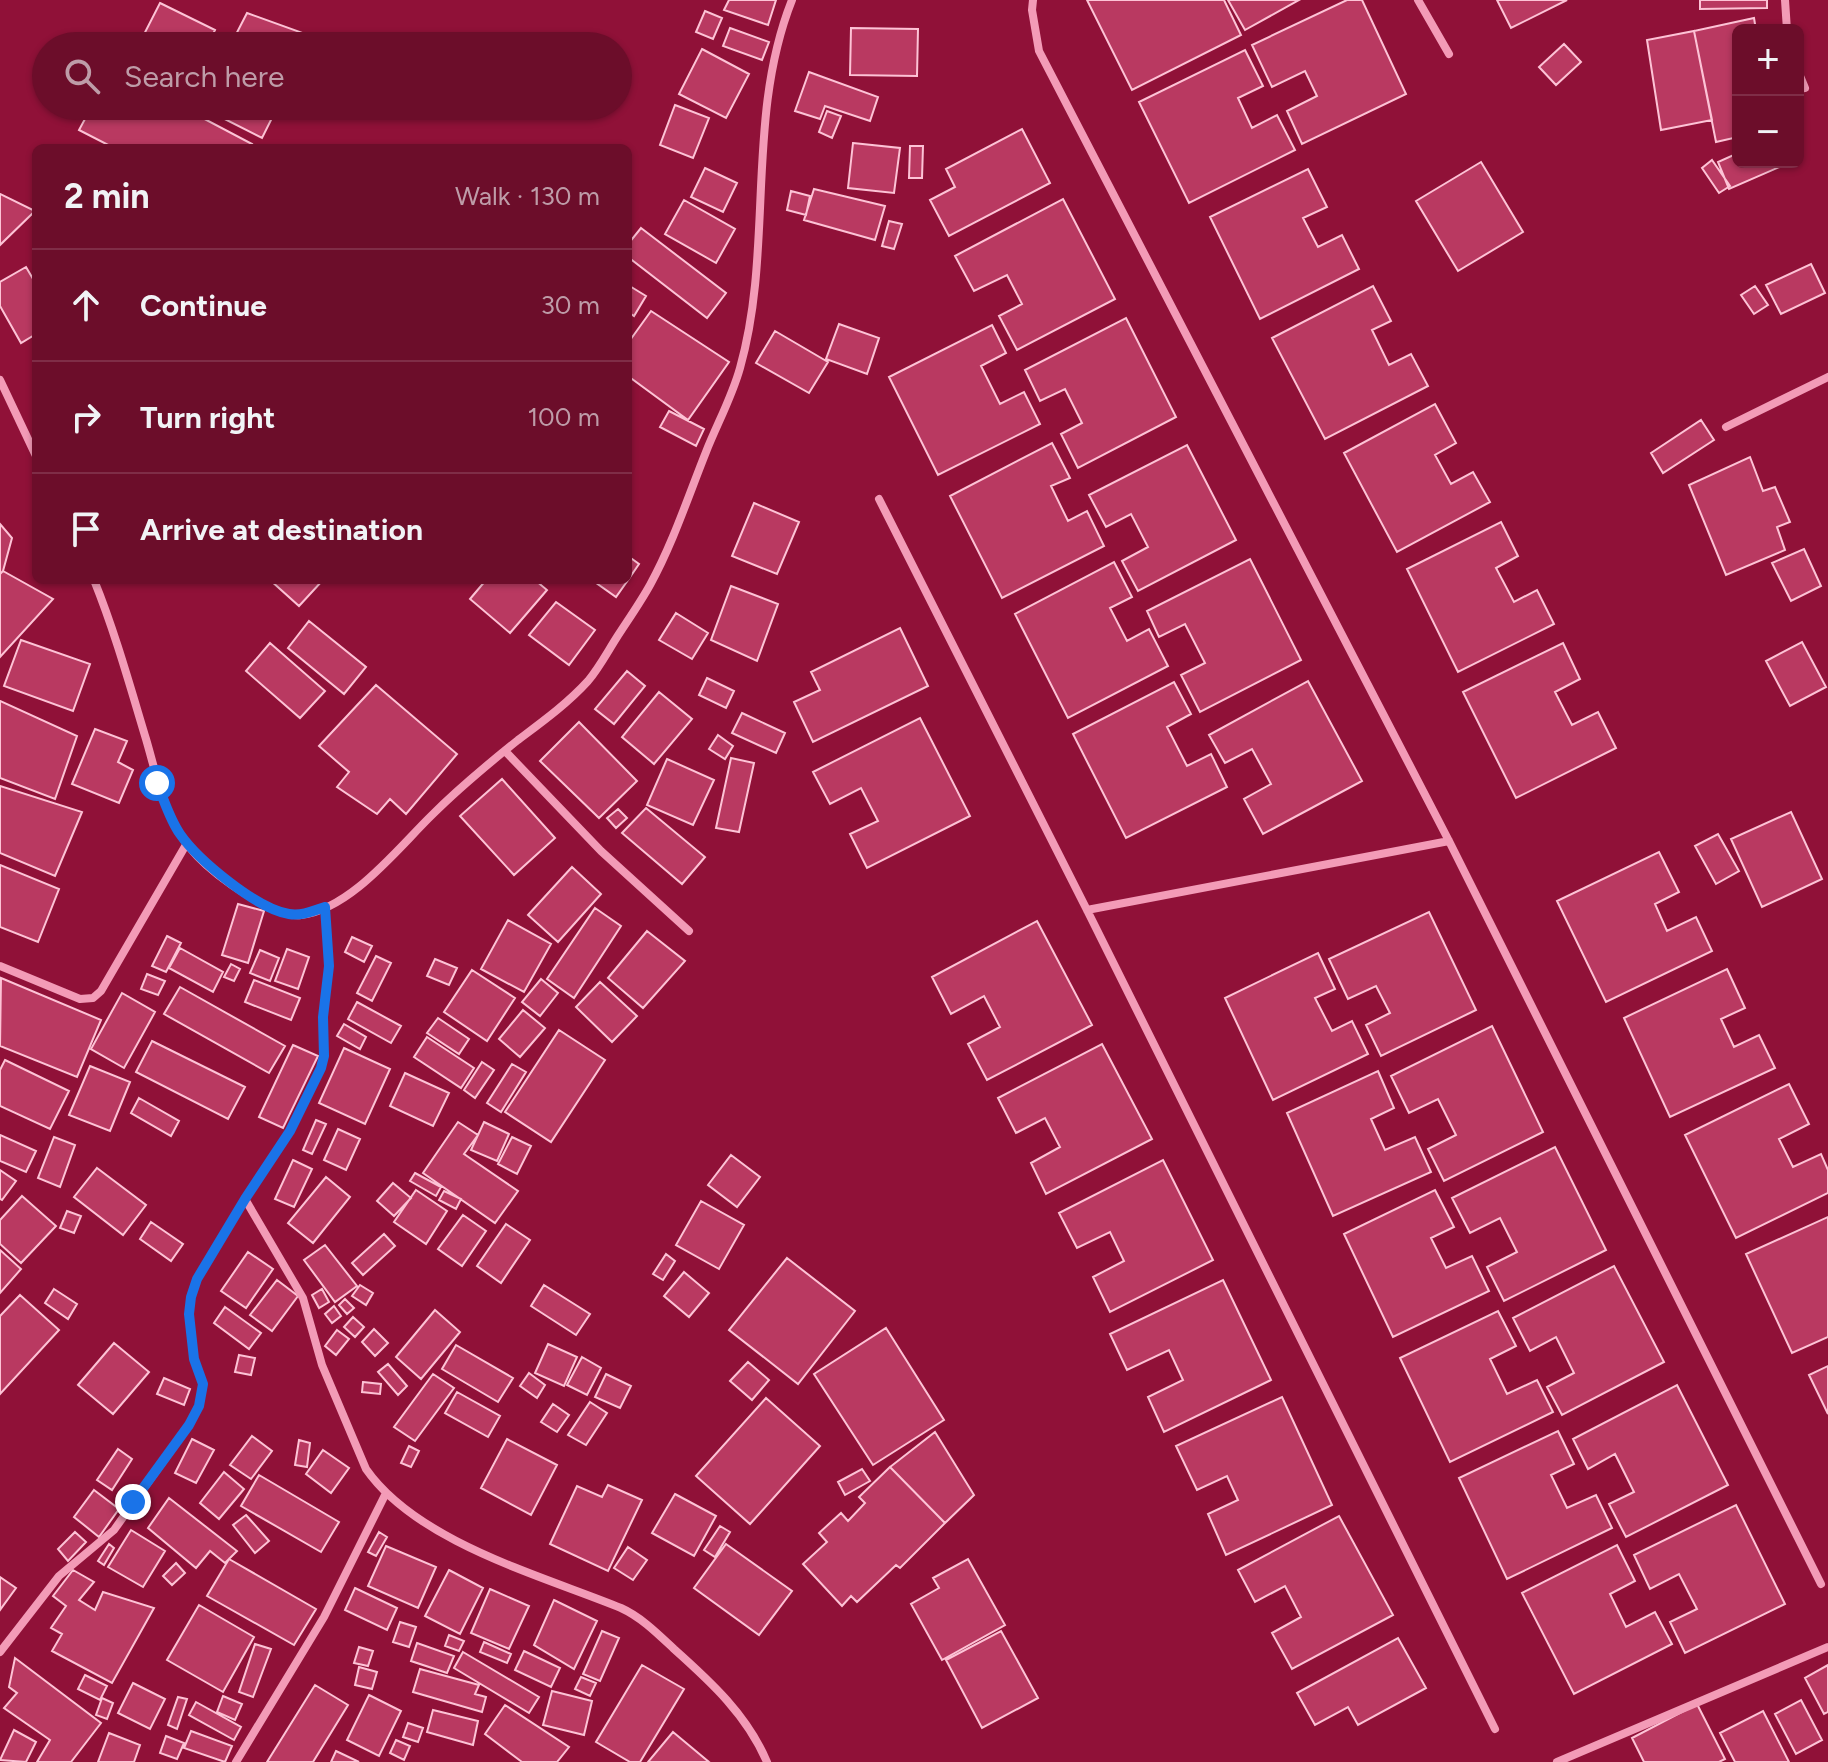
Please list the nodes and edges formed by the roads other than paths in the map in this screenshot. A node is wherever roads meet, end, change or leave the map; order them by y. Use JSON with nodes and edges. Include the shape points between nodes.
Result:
{"nodes":[{"id":1,"x":792,"y":0,"type":"edge"},
{"id":2,"x":1033,"y":0,"type":"edge"},
{"id":3,"x":1418,"y":0,"type":"edge"},
{"id":4,"x":1785,"y":0,"type":"edge"},
{"id":5,"x":1787,"y":24,"type":"edge"},
{"id":6,"x":1449,"y":54,"type":"dead end"},
{"id":7,"x":1828,"y":377,"type":"edge"},
{"id":8,"x":0,"y":380,"type":"edge"},
{"id":9,"x":1726,"y":427,"type":"dead end"},
{"id":10,"x":32,"y":448,"type":"edge"},
{"id":11,"x":879,"y":499,"type":"dead end"},
{"id":12,"x":96,"y":584,"type":"edge"},
{"id":13,"x":505,"y":751,"type":"junction"},
{"id":14,"x":1449,"y":841,"type":"junction"},
{"id":15,"x":187,"y":843,"type":"junction"},
{"id":16,"x":325,"y":907,"type":"junction"},
{"id":17,"x":1087,"y":910,"type":"junction"},
{"id":18,"x":689,"y":931,"type":"dead end"},
{"id":19,"x":0,"y":966,"type":"edge"},
{"id":20,"x":245,"y":1199,"type":"junction"},
{"id":21,"x":386,"y":1493,"type":"junction"},
{"id":22,"x":1821,"y":1584,"type":"dead end"},
{"id":23,"x":1828,"y":1647,"type":"edge"},
{"id":24,"x":0,"y":1652,"type":"edge"},
{"id":25,"x":1495,"y":1729,"type":"dead end"},
{"id":26,"x":236,"y":1762,"type":"edge"},
{"id":27,"x":767,"y":1762,"type":"edge"},
{"id":28,"x":1557,"y":1762,"type":"edge"}],
"edges":[{"from":1,"to":13,"type":"street","via":[[764,125],[757,271],[735,385],[682,517],[642,597],[590,679]]},
{"from":2,"to":14,"type":"street","via":[[1039,51]]},
{"from":3,"to":6,"type":"street"},
{"from":4,"to":5,"type":"street"},
{"from":7,"to":9,"type":"street"},
{"from":8,"to":10,"type":"street"},
{"from":11,"to":17,"type":"street"},
{"from":12,"to":15,"type":"street","via":[[157,783]]},
{"from":13,"to":16,"type":"street","via":[[374,873]]},
{"from":13,"to":18,"type":"street","via":[[601,851]]},
{"from":14,"to":17,"type":"street"},
{"from":14,"to":22,"type":"street"},
{"from":15,"to":16,"type":"street","via":[[219,876],[276,911],[302,915]]},
{"from":15,"to":19,"type":"street","via":[[93,998],[80,999]]},
{"from":16,"to":20,"type":"street","via":[[329,966],[321,1068],[290,1131]]},
{"from":17,"to":25,"type":"street"},
{"from":20,"to":21,"type":"street","via":[[303,1298],[317,1351],[351,1434],[366,1469]]},
{"from":20,"to":24,"type":"street","via":[[191,1297],[190,1337],[203,1384],[189,1425],[114,1530],[59,1576]]},
{"from":21,"to":26,"type":"street","via":[[324,1617]]},
{"from":21,"to":27,"type":"street","via":[[455,1540],[623,1609],[649,1626],[710,1680],[742,1718]]},
{"from":23,"to":28,"type":"street"}]}
